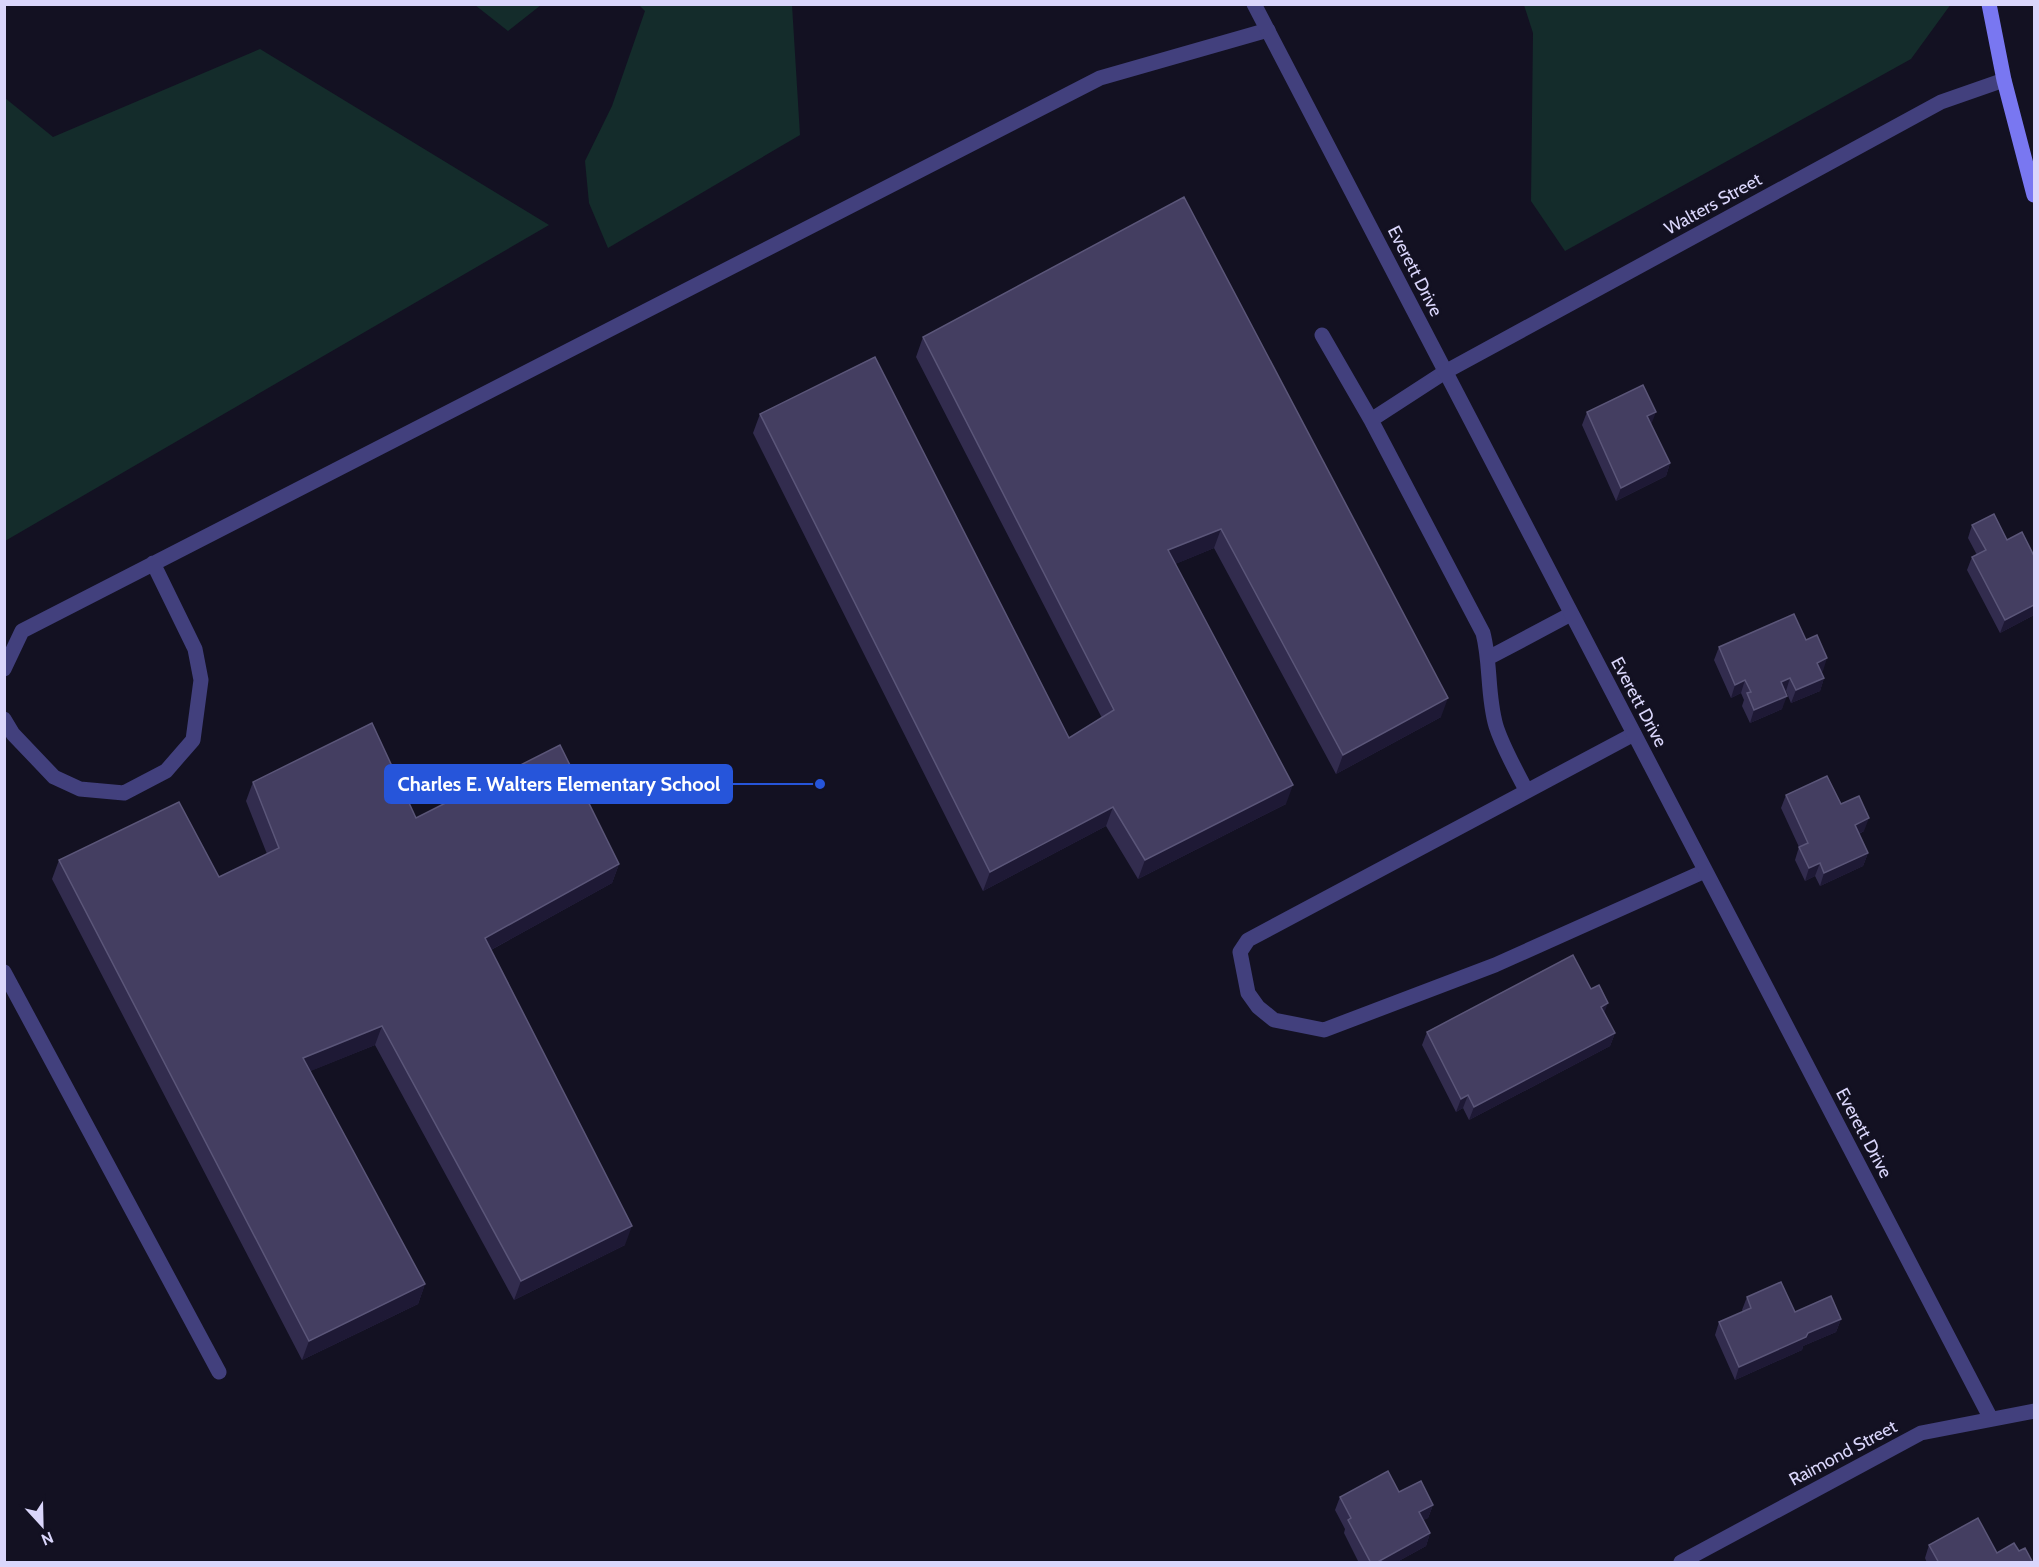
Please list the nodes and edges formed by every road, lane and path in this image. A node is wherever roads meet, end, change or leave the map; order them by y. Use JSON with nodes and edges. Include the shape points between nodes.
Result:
{"nodes":[{"id":1,"x":1254,"y":4,"type":"edge"},
{"id":2,"x":1989,"y":4,"type":"edge"},
{"id":3,"x":1268,"y":30,"type":"junction"},
{"id":4,"x":2004,"y":80,"type":"junction"},
{"id":5,"x":2034,"y":195,"type":"edge"},
{"id":6,"x":1322,"y":335,"type":"dead end"},
{"id":7,"x":1445,"y":372,"type":"junction"},
{"id":8,"x":1371,"y":420,"type":"junction"},
{"id":9,"x":153,"y":563,"type":"junction"},
{"id":10,"x":1571,"y":614,"type":"junction"},
{"id":11,"x":1490,"y":657,"type":"junction"},
{"id":12,"x":4,"y":669,"type":"edge"},
{"id":13,"x":4,"y":719,"type":"edge"},
{"id":14,"x":1634,"y":734,"type":"junction"},
{"id":15,"x":1526,"y":790,"type":"junction"},
{"id":16,"x":1705,"y":871,"type":"junction"},
{"id":17,"x":4,"y":972,"type":"edge"},
{"id":18,"x":219,"y":1372,"type":"dead end"},
{"id":19,"x":2034,"y":1410,"type":"edge"},
{"id":20,"x":1990,"y":1418,"type":"junction"},
{"id":21,"x":1681,"y":1563,"type":"edge"}],
"edges":[{"from":1,"to":3,"type":"street","name":"Everett Drive"},
{"from":2,"to":4,"type":"main road"},
{"from":3,"to":7,"type":"street","name":"Everett Drive"},
{"from":3,"to":9,"type":"street","via":[[1100,78]]},
{"from":4,"to":5,"type":"main road"},
{"from":4,"to":7,"type":"street","name":"Walters Street","via":[[1941,102]]},
{"from":6,"to":8,"type":"street"},
{"from":7,"to":8,"type":"street","name":"Walters Street"},
{"from":7,"to":10,"type":"street","name":"Everett Drive"},
{"from":8,"to":11,"type":"street","via":[[1483,633]]},
{"from":9,"to":12,"type":"street","via":[[22,631]]},
{"from":9,"to":13,"type":"street","via":[[195,649],[201,680],[193,740],[166,771],[124,793],[80,789],[54,777]]},
{"from":10,"to":11,"type":"street"},
{"from":10,"to":14,"type":"street","name":"Everett Drive"},
{"from":11,"to":15,"type":"street","via":[[1490,693],[1496,726]]},
{"from":14,"to":15,"type":"street"},
{"from":14,"to":16,"type":"street","name":"Everett Drive"},
{"from":15,"to":16,"type":"street","via":[[1248,940],[1240,952],[1248,993],[1258,1007],[1274,1020],[1324,1030],[1496,965]]},
{"from":16,"to":20,"type":"street","name":"Everett Drive"},
{"from":17,"to":18,"type":"street"},
{"from":19,"to":20,"type":"street","name":"Raimond Street"},
{"from":20,"to":21,"type":"street","name":"Raimond Street","via":[[1921,1433]]}]}
